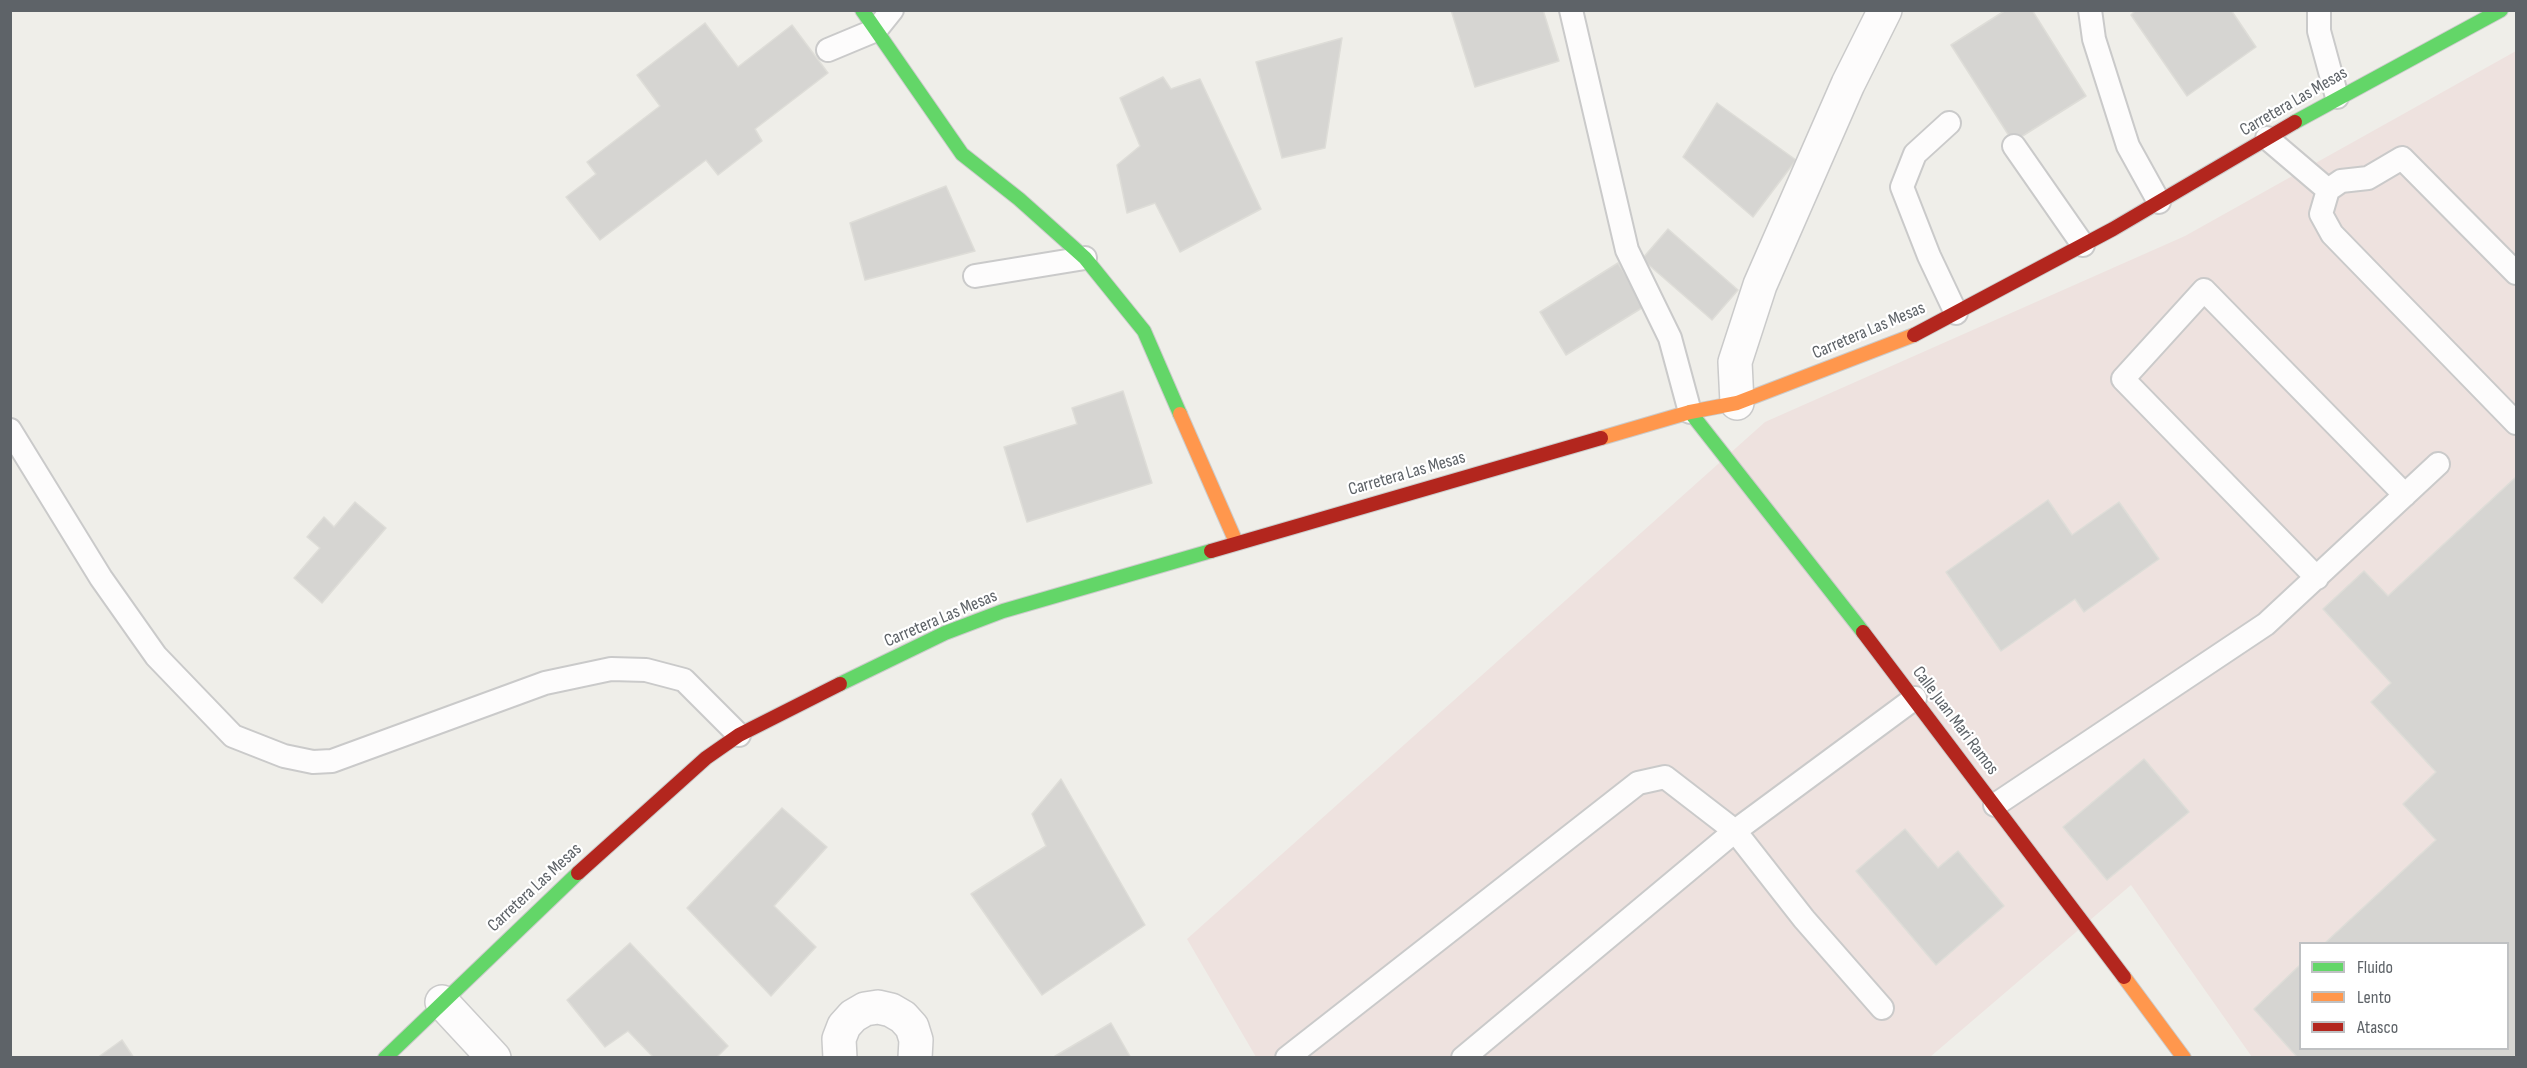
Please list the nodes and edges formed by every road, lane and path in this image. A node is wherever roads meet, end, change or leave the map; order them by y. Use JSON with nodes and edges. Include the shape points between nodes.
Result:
{"nodes":[{"id":1,"x":862,"y":10,"type":"edge"},
{"id":2,"x":892,"y":10,"type":"edge"},
{"id":3,"x":1570,"y":10,"type":"edge"},
{"id":4,"x":1885,"y":10,"type":"edge"},
{"id":5,"x":2090,"y":10,"type":"edge"},
{"id":6,"x":2319,"y":10,"type":"edge"},
{"id":7,"x":2501,"y":10,"type":"edge"},
{"id":8,"x":876,"y":30,"type":"junction"},
{"id":9,"x":828,"y":50,"type":"dead end"},
{"id":10,"x":2337,"y":97,"type":"junction"},
{"id":11,"x":1949,"y":123,"type":"dead end"},
{"id":12,"x":2267,"y":138,"type":"junction"},
{"id":13,"x":2014,"y":146,"type":"dead end"},
{"id":14,"x":2328,"y":190,"type":"junction"},
{"id":15,"x":2159,"y":202,"type":"junction"},
{"id":16,"x":2083,"y":245,"type":"junction"},
{"id":17,"x":1085,"y":258,"type":"junction"},
{"id":18,"x":2517,"y":273,"type":"edge"},
{"id":19,"x":975,"y":276,"type":"dead end"},
{"id":20,"x":1956,"y":313,"type":"junction"},
{"id":21,"x":1737,"y":403,"type":"junction"},
{"id":22,"x":1690,"y":412,"type":"junction"},
{"id":23,"x":2517,"y":423,"type":"edge"},
{"id":24,"x":10,"y":430,"type":"edge"},
{"id":25,"x":2438,"y":464,"type":"dead end"},
{"id":26,"x":2405,"y":495,"type":"junction"},
{"id":27,"x":1236,"y":542,"type":"junction"},
{"id":28,"x":2317,"y":578,"type":"junction"},
{"id":29,"x":1915,"y":698,"type":"junction"},
{"id":30,"x":739,"y":735,"type":"junction"},
{"id":31,"x":1995,"y":805,"type":"junction"},
{"id":32,"x":1735,"y":831,"type":"junction"},
{"id":33,"x":442,"y":1002,"type":"junction"},
{"id":34,"x":1882,"y":1008,"type":"dead end"},
{"id":35,"x":385,"y":1058,"type":"edge"},
{"id":36,"x":494,"y":1058,"type":"edge"},
{"id":37,"x":840,"y":1058,"type":"edge"},
{"id":38,"x":915,"y":1058,"type":"edge"},
{"id":39,"x":1287,"y":1058,"type":"edge"},
{"id":40,"x":1463,"y":1058,"type":"edge"},
{"id":41,"x":2184,"y":1058,"type":"edge"}],
"edges":[{"from":1,"to":8,"type":"street"},
{"from":2,"to":8,"type":"lane"},
{"from":3,"to":22,"type":"lane","via":[[1627,250],[1670,338]]},
{"from":4,"to":21,"type":"street","via":[[1848,84],[1760,285],[1735,362]]},
{"from":5,"to":15,"type":"lane","via":[[2094,39],[2128,146]]},
{"from":6,"to":10,"type":"lane","via":[[2319,32]]},
{"from":7,"to":10,"type":"street","name":"Carretera Las Mesas"},
{"from":8,"to":9,"type":"lane"},
{"from":8,"to":17,"type":"street","via":[[962,154]]},
{"from":10,"to":12,"type":"street","name":"Carretera Las Mesas"},
{"from":11,"to":20,"type":"lane","via":[[1915,154],[1902,187]]},
{"from":12,"to":14,"type":"lane"},
{"from":12,"to":15,"type":"street","name":"Carretera Las Mesas"},
{"from":13,"to":16,"type":"lane"},
{"from":14,"to":18,"type":"lane","via":[[2341,181],[2368,178],[2402,158]]},
{"from":14,"to":23,"type":"lane","via":[[2321,214],[2332,234]]},
{"from":15,"to":16,"type":"street","name":"Carretera Las Mesas"},
{"from":16,"to":20,"type":"street","name":"Carretera Las Mesas"},
{"from":17,"to":19,"type":"lane"},
{"from":17,"to":27,"type":"street","via":[[1144,331]]},
{"from":20,"to":21,"type":"street","name":"Carretera Las Mesas","via":[[1906,339]]},
{"from":21,"to":22,"type":"street","name":"Carretera Las Mesas"},
{"from":22,"to":27,"type":"street","name":"Carretera Las Mesas"},
{"from":22,"to":29,"type":"street","name":"Calle Juan Mari Ramos"},
{"from":24,"to":30,"type":"lane","via":[[101,578],[156,656],[233,736],[284,756],[312,762],[332,761],[545,683],[611,669],[646,670],[684,680]]},
{"from":25,"to":26,"type":"lane"},
{"from":26,"to":28,"type":"lane"},
{"from":26,"to":28,"type":"lane","via":[[2204,290],[2123,379]]},
{"from":27,"to":30,"type":"street","name":"Carretera Las Mesas","via":[[1003,611],[945,633]]},
{"from":28,"to":31,"type":"lane","via":[[2266,624]]},
{"from":29,"to":31,"type":"street","name":"Calle Juan Mari Ramos"},
{"from":29,"to":32,"type":"lane"},
{"from":30,"to":33,"type":"street","name":"Carretera Las Mesas","via":[[706,758],[619,835]]},
{"from":31,"to":41,"type":"street","name":"Calle Juan Mari Ramos"},
{"from":32,"to":34,"type":"lane","via":[[1804,919]]},
{"from":32,"to":39,"type":"lane","via":[[1665,777],[1638,783]]},
{"from":32,"to":40,"type":"lane"},
{"from":33,"to":35,"type":"street","name":"Carretera Las Mesas"},
{"from":33,"to":36,"type":"street"},
{"from":37,"to":38,"type":"street","via":[[839,1038],[844,1026],[865,1009],[878,1007],[897,1013],[912,1027]]}]}
